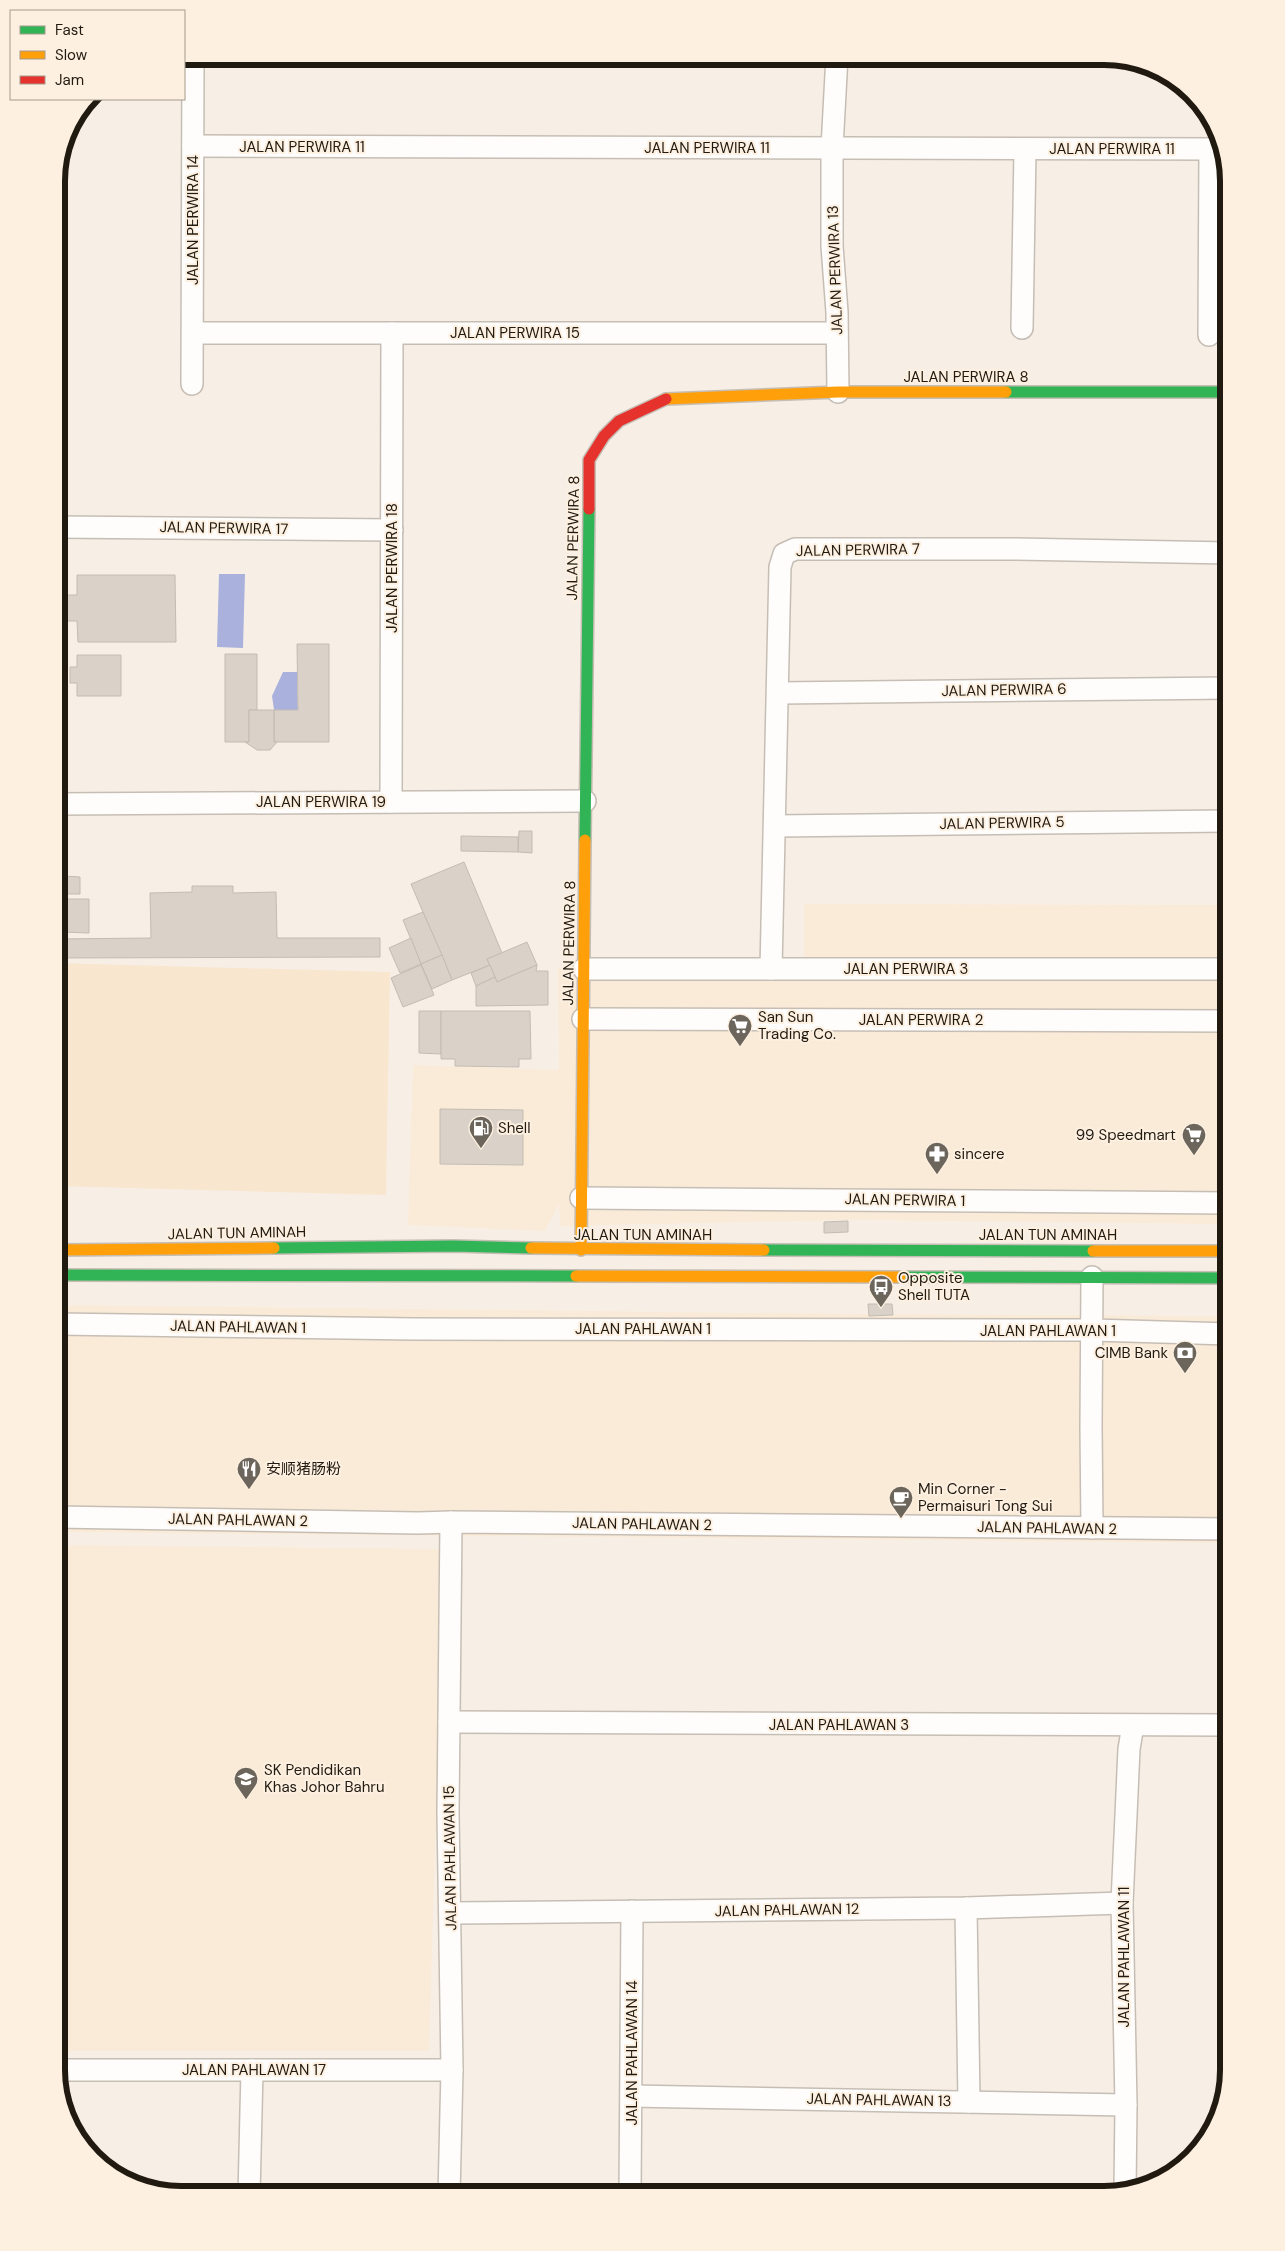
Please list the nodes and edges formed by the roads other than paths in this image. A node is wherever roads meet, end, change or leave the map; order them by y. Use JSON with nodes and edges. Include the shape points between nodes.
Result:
{"nodes":[{"id":1,"x":194,"y":65,"type":"edge"},
{"id":2,"x":837,"y":65,"type":"edge"},
{"id":3,"x":193,"y":146,"type":"junction"},
{"id":4,"x":832,"y":148,"type":"junction"},
{"id":5,"x":1025,"y":149,"type":"junction"},
{"id":6,"x":1216,"y":149,"type":"edge"},
{"id":7,"x":1216,"y":151,"type":"edge"},
{"id":8,"x":1022,"y":328,"type":"dead end"},
{"id":9,"x":193,"y":333,"type":"junction"},
{"id":10,"x":392,"y":333,"type":"junction"},
{"id":11,"x":837,"y":333,"type":"junction"},
{"id":12,"x":1209,"y":335,"type":"dead end"},
{"id":13,"x":192,"y":384,"type":"dead end"},
{"id":14,"x":838,"y":392,"type":"junction"},
{"id":15,"x":1220,"y":392,"type":"edge"},
{"id":16,"x":65,"y":527,"type":"edge"},
{"id":17,"x":392,"y":530,"type":"junction"},
{"id":18,"x":1220,"y":553,"type":"edge"},
{"id":19,"x":1220,"y":688,"type":"edge"},
{"id":20,"x":778,"y":693,"type":"junction"},
{"id":21,"x":585,"y":801,"type":"junction"},
{"id":22,"x":391,"y":802,"type":"junction"},
{"id":23,"x":65,"y":804,"type":"edge"},
{"id":24,"x":1220,"y":821,"type":"edge"},
{"id":25,"x":774,"y":826,"type":"junction"},
{"id":26,"x":584,"y":969,"type":"junction"},
{"id":27,"x":771,"y":969,"type":"junction"},
{"id":28,"x":1220,"y":969,"type":"edge"},
{"id":29,"x":583,"y":1019,"type":"junction"},
{"id":30,"x":1220,"y":1021,"type":"edge"},
{"id":31,"x":581,"y":1198,"type":"junction"},
{"id":32,"x":1220,"y":1203,"type":"edge"},
{"id":33,"x":65,"y":1248,"type":"edge"},
{"id":34,"x":65,"y":1250,"type":"edge"},
{"id":35,"x":74,"y":1250,"type":"junction"},
{"id":36,"x":581,"y":1250,"type":"junction"},
{"id":37,"x":1220,"y":1251,"type":"edge"},
{"id":38,"x":65,"y":1274,"type":"edge"},
{"id":39,"x":1092,"y":1277,"type":"junction"},
{"id":40,"x":1220,"y":1278,"type":"edge"},
{"id":41,"x":65,"y":1324,"type":"edge"},
{"id":42,"x":1093,"y":1330,"type":"junction"},
{"id":43,"x":1220,"y":1334,"type":"edge"},
{"id":44,"x":65,"y":1517,"type":"edge"},
{"id":45,"x":451,"y":1522,"type":"junction"},
{"id":46,"x":1092,"y":1528,"type":"junction"},
{"id":47,"x":1220,"y":1529,"type":"edge"},
{"id":48,"x":450,"y":1722,"type":"junction"},
{"id":49,"x":1133,"y":1725,"type":"junction"},
{"id":50,"x":1220,"y":1725,"type":"edge"},
{"id":51,"x":1122,"y":1903,"type":"junction"},
{"id":52,"x":966,"y":1908,"type":"junction"},
{"id":53,"x":632,"y":1911,"type":"junction"},
{"id":54,"x":451,"y":1913,"type":"junction"},
{"id":55,"x":65,"y":2070,"type":"edge"},
{"id":56,"x":252,"y":2070,"type":"junction"},
{"id":57,"x":452,"y":2070,"type":"junction"},
{"id":58,"x":631,"y":2096,"type":"junction"},
{"id":59,"x":969,"y":2102,"type":"junction"},
{"id":60,"x":1126,"y":2105,"type":"junction"},
{"id":61,"x":1124,"y":2184,"type":"edge"},
{"id":62,"x":249,"y":2186,"type":"edge"},
{"id":63,"x":449,"y":2186,"type":"edge"},
{"id":64,"x":630,"y":2186,"type":"edge"}],
"edges":[{"from":1,"to":3,"type":"street","name":"JALAN PERWIRA 14"},
{"from":2,"to":4,"type":"street","name":"JALAN PERWIRA 13"},
{"from":3,"to":4,"type":"street","name":"JALAN PERWIRA 11"},
{"from":3,"to":9,"type":"street","name":"JALAN PERWIRA 14"},
{"from":4,"to":5,"type":"street","name":"JALAN PERWIRA 11"},
{"from":4,"to":11,"type":"street","name":"JALAN PERWIRA 13","via":[[832,246]]},
{"from":5,"to":6,"type":"street","name":"JALAN PERWIRA 11"},
{"from":5,"to":8,"type":"street"},
{"from":7,"to":12,"type":"street"},
{"from":9,"to":10,"type":"street","name":"JALAN PERWIRA 15"},
{"from":9,"to":13,"type":"street","name":"JALAN PERWIRA 14"},
{"from":10,"to":11,"type":"street","name":"JALAN PERWIRA 15"},
{"from":10,"to":17,"type":"street","name":"JALAN PERWIRA 18"},
{"from":11,"to":14,"type":"street","name":"JALAN PERWIRA 13"},
{"from":14,"to":15,"type":"main road","name":"JALAN PERWIRA 8"},
{"from":14,"to":21,"type":"main road","name":"JALAN PERWIRA 8","via":[[662,399],[619,421],[604,436],[589,460]]},
{"from":16,"to":17,"type":"street","name":"JALAN PERWIRA 17"},
{"from":17,"to":22,"type":"street","name":"JALAN PERWIRA 18"},
{"from":18,"to":20,"type":"street","name":"JALAN PERWIRA 7","via":[[795,549],[784,554],[780,567]]},
{"from":19,"to":20,"type":"street","name":"JALAN PERWIRA 6"},
{"from":20,"to":25,"type":"street","name":"JALAN PERWIRA 7"},
{"from":21,"to":22,"type":"street","name":"JALAN PERWIRA 19"},
{"from":21,"to":26,"type":"main road","name":"JALAN PERWIRA 8"},
{"from":22,"to":23,"type":"street","name":"JALAN PERWIRA 19"},
{"from":24,"to":25,"type":"street","name":"JALAN PERWIRA 5"},
{"from":25,"to":27,"type":"street","name":"JALAN PERWIRA 7"},
{"from":26,"to":27,"type":"street","name":"JALAN PERWIRA 3"},
{"from":26,"to":29,"type":"main road","name":"JALAN PERWIRA 8"},
{"from":27,"to":28,"type":"street","name":"JALAN PERWIRA 3"},
{"from":29,"to":30,"type":"street","name":"JALAN PERWIRA 2"},
{"from":29,"to":31,"type":"main road","name":"JALAN PERWIRA 8"},
{"from":31,"to":32,"type":"street","name":"JALAN PERWIRA 1"},
{"from":31,"to":36,"type":"main road","name":"JALAN PERWIRA 8"},
{"from":33,"to":35,"type":"main road"},
{"from":34,"to":35,"type":"main road","name":"JALAN TUN AMINAH"},
{"from":35,"to":36,"type":"main road","name":"JALAN TUN AMINAH","via":[[453,1246]]},
{"from":36,"to":37,"type":"main road","name":"JALAN TUN AMINAH"},
{"from":38,"to":39,"type":"main road"},
{"from":39,"to":40,"type":"main road"},
{"from":39,"to":42,"type":"street"},
{"from":41,"to":42,"type":"street","name":"JALAN PAHLAWAN 1","via":[[415,1329]]},
{"from":42,"to":43,"type":"street","name":"JALAN PAHLAWAN 1"},
{"from":42,"to":46,"type":"street"},
{"from":44,"to":45,"type":"street","name":"JALAN PAHLAWAN 2"},
{"from":45,"to":46,"type":"street","name":"JALAN PAHLAWAN 2"},
{"from":45,"to":48,"type":"street","name":"JALAN PAHLAWAN 15"},
{"from":46,"to":47,"type":"street","name":"JALAN PAHLAWAN 2"},
{"from":48,"to":49,"type":"street","name":"JALAN PAHLAWAN 3"},
{"from":48,"to":54,"type":"street","name":"JALAN PAHLAWAN 15"},
{"from":49,"to":50,"type":"street","name":"JALAN PAHLAWAN 3"},
{"from":49,"to":51,"type":"street","name":"JALAN PAHLAWAN 11","via":[[1129,1749]]},
{"from":51,"to":52,"type":"street","name":"JALAN PAHLAWAN 12"},
{"from":51,"to":60,"type":"street","name":"JALAN PAHLAWAN 11"},
{"from":52,"to":53,"type":"street","name":"JALAN PAHLAWAN 12"},
{"from":52,"to":59,"type":"street"},
{"from":53,"to":54,"type":"street","name":"JALAN PAHLAWAN 12"},
{"from":53,"to":58,"type":"street","name":"JALAN PAHLAWAN 14"},
{"from":54,"to":57,"type":"street","name":"JALAN PAHLAWAN 15"},
{"from":55,"to":56,"type":"street","name":"JALAN PAHLAWAN 17"},
{"from":56,"to":57,"type":"street","name":"JALAN PAHLAWAN 17"},
{"from":56,"to":62,"type":"street"},
{"from":57,"to":63,"type":"street","name":"JALAN PAHLAWAN 15"},
{"from":58,"to":59,"type":"street","name":"JALAN PAHLAWAN 13"},
{"from":58,"to":64,"type":"street","name":"JALAN PAHLAWAN 14"},
{"from":59,"to":60,"type":"street","name":"JALAN PAHLAWAN 13"},
{"from":60,"to":61,"type":"street","name":"JALAN PAHLAWAN 11"}]}
